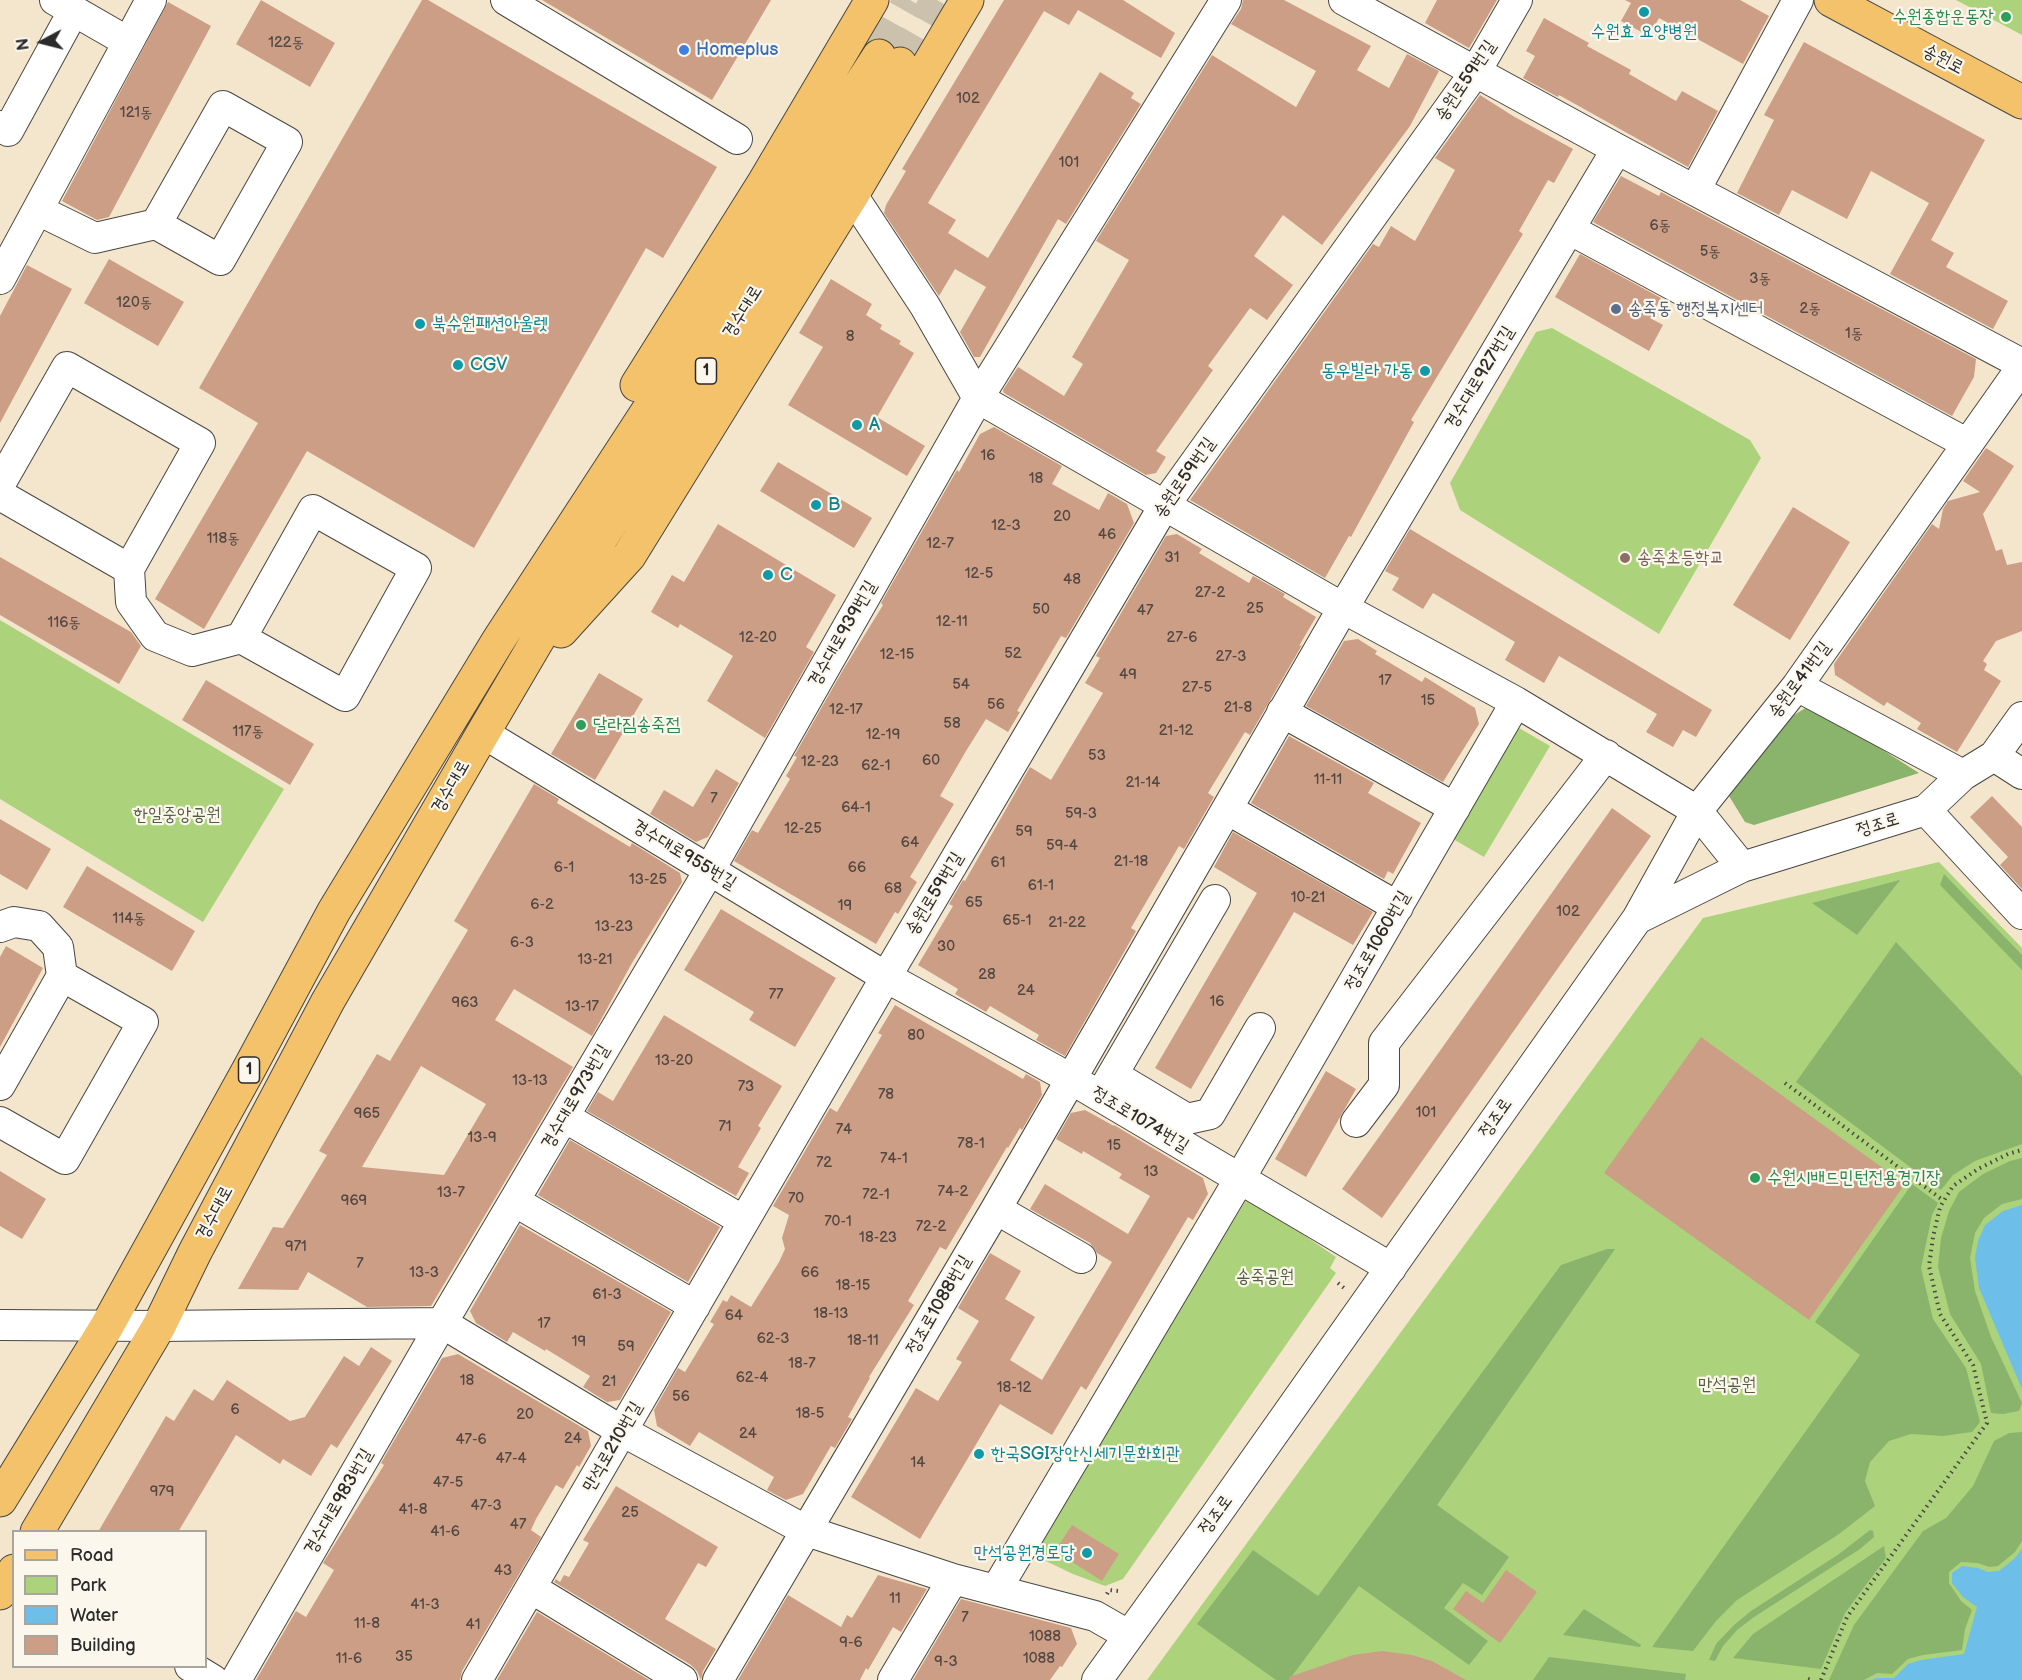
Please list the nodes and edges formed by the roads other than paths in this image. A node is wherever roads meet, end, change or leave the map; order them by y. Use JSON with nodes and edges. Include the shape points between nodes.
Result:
{"nodes":[{"id":1,"x":151,"y":0,"type":"edge"},
{"id":2,"x":506,"y":0,"type":"edge"},
{"id":3,"x":872,"y":0,"type":"edge"},
{"id":4,"x":967,"y":0,"type":"edge"},
{"id":5,"x":1226,"y":0,"type":"edge"},
{"id":6,"x":1344,"y":0,"type":"edge"},
{"id":7,"x":1517,"y":0,"type":"edge"},
{"id":8,"x":1798,"y":0,"type":"edge"},
{"id":9,"x":1831,"y":0,"type":"edge"},
{"id":10,"x":65,"y":5,"type":"edge"},
{"id":11,"x":128,"y":42,"type":"junction"},
{"id":12,"x":1476,"y":71,"type":"junction"},
{"id":13,"x":2022,"y":102,"type":"edge"},
{"id":14,"x":0,"y":126,"type":"edge"},
{"id":15,"x":737,"y":139,"type":"dead end"},
{"id":16,"x":1617,"y":149,"type":"junction"},
{"id":17,"x":1695,"y":190,"type":"junction"},
{"id":18,"x":852,"y":195,"type":"junction"},
{"id":19,"x":38,"y":210,"type":"junction"},
{"id":20,"x":156,"y":224,"type":"junction"},
{"id":21,"x":1569,"y":229,"type":"junction"},
{"id":22,"x":2,"y":270,"type":"edge"},
{"id":23,"x":2022,"y":365,"type":"edge"},
{"id":24,"x":978,"y":398,"type":"junction"},
{"id":25,"x":1968,"y":444,"type":"junction"},
{"id":26,"x":0,"y":484,"type":"edge"},
{"id":27,"x":0,"y":495,"type":"edge"},
{"id":28,"x":1164,"y":506,"type":"junction"},
{"id":29,"x":129,"y":569,"type":"junction"},
{"id":30,"x":1343,"y":608,"type":"junction"},
{"id":31,"x":242,"y":638,"type":"junction"},
{"id":32,"x":498,"y":641,"type":"junction"},
{"id":33,"x":515,"y":681,"type":"junction"},
{"id":34,"x":1797,"y":686,"type":"junction"},
{"id":35,"x":1516,"y":702,"type":"junction"},
{"id":36,"x":1282,"y":712,"type":"junction"},
{"id":37,"x":2022,"y":717,"type":"edge"},
{"id":38,"x":483,"y":732,"type":"junction"},
{"id":39,"x":1606,"y":755,"type":"junction"},
{"id":40,"x":1994,"y":756,"type":"junction"},
{"id":41,"x":2022,"y":774,"type":"edge"},
{"id":42,"x":1963,"y":775,"type":"junction"},
{"id":43,"x":1455,"y":808,"type":"junction"},
{"id":44,"x":1227,"y":809,"type":"junction"},
{"id":45,"x":1926,"y":810,"type":"junction"},
{"id":46,"x":1697,"y":811,"type":"junction"},
{"id":47,"x":1742,"y":867,"type":"junction"},
{"id":48,"x":709,"y":870,"type":"junction"},
{"id":49,"x":1215,"y":900,"type":"dead end"},
{"id":50,"x":1398,"y":908,"type":"junction"},
{"id":51,"x":2022,"y":914,"type":"edge"},
{"id":52,"x":1637,"y":919,"type":"junction"},
{"id":53,"x":0,"y":927,"type":"edge"},
{"id":54,"x":62,"y":976,"type":"junction"},
{"id":55,"x":886,"y":977,"type":"junction"},
{"id":56,"x":1260,"y":1028,"type":"dead end"},
{"id":57,"x":249,"y":1069,"type":"junction"},
{"id":58,"x":1071,"y":1079,"type":"junction"},
{"id":59,"x":0,"y":1085,"type":"edge"},
{"id":60,"x":1106,"y":1085,"type":"junction"},
{"id":61,"x":564,"y":1117,"type":"junction"},
{"id":62,"x":0,"y":1122,"type":"edge"},
{"id":63,"x":1356,"y":1122,"type":"dead end"},
{"id":64,"x":239,"y":1169,"type":"junction"},
{"id":65,"x":1239,"y":1180,"type":"junction"},
{"id":66,"x":514,"y":1201,"type":"junction"},
{"id":67,"x":996,"y":1209,"type":"junction"},
{"id":68,"x":744,"y":1221,"type":"junction"},
{"id":69,"x":1081,"y":1258,"type":"dead end"},
{"id":70,"x":1391,"y":1268,"type":"junction"},
{"id":71,"x":695,"y":1306,"type":"junction"},
{"id":72,"x":442,"y":1323,"type":"junction"},
{"id":73,"x":0,"y":1325,"type":"edge"},
{"id":74,"x":106,"y":1326,"type":"junction"},
{"id":75,"x":159,"y":1326,"type":"junction"},
{"id":76,"x":622,"y":1431,"type":"junction"},
{"id":77,"x":0,"y":1500,"type":"edge"},
{"id":78,"x":38,"y":1530,"type":"edge"},
{"id":79,"x":807,"y":1531,"type":"junction"},
{"id":80,"x":12,"y":1574,"type":"edge"},
{"id":81,"x":953,"y":1579,"type":"junction"},
{"id":82,"x":531,"y":1588,"type":"junction"},
{"id":83,"x":996,"y":1590,"type":"junction"},
{"id":84,"x":0,"y":1593,"type":"edge"},
{"id":85,"x":1128,"y":1635,"type":"junction"},
{"id":86,"x":193,"y":1668,"type":"edge"},
{"id":87,"x":213,"y":1680,"type":"edge"},
{"id":88,"x":236,"y":1680,"type":"edge"},
{"id":89,"x":477,"y":1680,"type":"edge"},
{"id":90,"x":682,"y":1680,"type":"edge"},
{"id":91,"x":718,"y":1680,"type":"edge"},
{"id":92,"x":893,"y":1680,"type":"edge"},
{"id":93,"x":1096,"y":1680,"type":"edge"}],
"edges":[{"from":1,"to":11,"type":"street"},
{"from":2,"to":15,"type":"street"},
{"from":3,"to":32,"type":"main road","via":[[765,182],[502,606]]},
{"from":4,"to":18,"type":"main road"},
{"from":5,"to":24,"type":"street"},
{"from":6,"to":12,"type":"street"},
{"from":7,"to":12,"type":"street","name":"송원로59번길"},
{"from":8,"to":17,"type":"street"},
{"from":9,"to":13,"type":"main road","name":"송원로"},
{"from":10,"to":11,"type":"street"},
{"from":10,"to":14,"type":"street","via":[[8,131]]},
{"from":11,"to":19,"type":"street"},
{"from":12,"to":16,"type":"street"},
{"from":12,"to":28,"type":"street","name":"송원로59번길"},
{"from":16,"to":17,"type":"street"},
{"from":16,"to":21,"type":"street","name":"경수대로927번길"},
{"from":17,"to":23,"type":"street"},
{"from":18,"to":24,"type":"street","via":[[925,306]]},
{"from":18,"to":33,"type":"main road","via":[[629,556]]},
{"from":19,"to":20,"type":"street","via":[[95,238]]},
{"from":19,"to":22,"type":"street"},
{"from":20,"to":20,"type":"street","via":[[220,260],[287,142],[223,106]]},
{"from":21,"to":25,"type":"street"},
{"from":21,"to":30,"type":"street","name":"경수대로927번길"},
{"from":23,"to":25,"type":"street","name":"송원로41번길"},
{"from":24,"to":28,"type":"street"},
{"from":24,"to":48,"type":"street","name":"경수대로939번길"},
{"from":25,"to":34,"type":"street","name":"송원로41번길"},
{"from":26,"to":29,"type":"street","via":[[67,367],[200,443]]},
{"from":27,"to":29,"type":"street"},
{"from":28,"to":30,"type":"street"},
{"from":28,"to":55,"type":"street","name":"송원로59번길"},
{"from":29,"to":31,"type":"street","via":[[131,602],[155,636],[192,651]]},
{"from":30,"to":35,"type":"street"},
{"from":30,"to":36,"type":"street"},
{"from":31,"to":31,"type":"street","via":[[313,510],[416,568],[345,696]]},
{"from":32,"to":33,"type":"main road","name":"경수대로","number":"1","via":[[890,59]]},
{"from":32,"to":57,"type":"main road","name":"경수대로","number":"1","via":[[334,911]]},
{"from":33,"to":38,"type":"main road","name":"경수대로","number":"1"},
{"from":34,"to":42,"type":"street"},
{"from":34,"to":46,"type":"street","name":"송원로41번길"},
{"from":35,"to":39,"type":"street"},
{"from":35,"to":43,"type":"street","name":"정조로1060번길"},
{"from":36,"to":43,"type":"street"},
{"from":36,"to":44,"type":"street"},
{"from":37,"to":40,"type":"street","name":"정조로"},
{"from":38,"to":48,"type":"street","name":"경수대로955번길"},
{"from":38,"to":64,"type":"main road","name":"경수대로","number":"1","via":[[328,1001]]},
{"from":39,"to":46,"type":"street"},
{"from":39,"to":63,"type":"street","via":[[1384,1043],[1384,1085]]},
{"from":40,"to":41,"type":"street"},
{"from":40,"to":42,"type":"street","name":"정조로"},
{"from":42,"to":45,"type":"street","name":"정조로"},
{"from":43,"to":50,"type":"street","name":"정조로1060번길"},
{"from":44,"to":50,"type":"street"},
{"from":44,"to":58,"type":"street"},
{"from":45,"to":47,"type":"street","name":"정조로"},
{"from":45,"to":51,"type":"street"},
{"from":46,"to":47,"type":"street"},
{"from":46,"to":52,"type":"street","name":"송원로41번길"},
{"from":47,"to":52,"type":"street","name":"정조로"},
{"from":48,"to":55,"type":"street","name":"경수대로955번길"},
{"from":48,"to":61,"type":"street","name":"경수대로973번길"},
{"from":49,"to":60,"type":"street"},
{"from":50,"to":65,"type":"street","name":"정조로1060번길"},
{"from":52,"to":70,"type":"street","name":"정조로"},
{"from":53,"to":54,"type":"street","via":[[14,922],[39,926],[58,946]]},
{"from":54,"to":59,"type":"street"},
{"from":54,"to":62,"type":"street","via":[[143,1022],[65,1159]]},
{"from":55,"to":58,"type":"street","name":"정조로1074번길"},
{"from":55,"to":68,"type":"street","name":"만석로210번길"},
{"from":56,"to":60,"type":"street","via":[[1210,1113],[1186,1119]]},
{"from":57,"to":64,"type":"main road","via":[[255,1102],[253,1114],[228,1156],[229,1164]]},
{"from":57,"to":74,"type":"main road","name":"경수대로","number":"1"},
{"from":58,"to":60,"type":"street","name":"정조로1074번길"},
{"from":58,"to":67,"type":"street","name":"정조로1088번길"},
{"from":60,"to":65,"type":"street","name":"정조로1074번길"},
{"from":61,"to":66,"type":"street","name":"경수대로973번길"},
{"from":61,"to":68,"type":"street"},
{"from":64,"to":75,"type":"main road","name":"경수대로","number":"1"},
{"from":65,"to":70,"type":"street","name":"정조로1074번길"},
{"from":65,"to":83,"type":"street"},
{"from":66,"to":71,"type":"street"},
{"from":66,"to":72,"type":"street","name":"경수대로973번길"},
{"from":67,"to":69,"type":"street"},
{"from":67,"to":79,"type":"street","name":"정조로1088번길"},
{"from":68,"to":71,"type":"street","name":"만석로210번길"},
{"from":70,"to":85,"type":"street","name":"정조로"},
{"from":71,"to":76,"type":"street","name":"만석로210번길"},
{"from":72,"to":75,"type":"street"},
{"from":72,"to":76,"type":"street"},
{"from":72,"to":88,"type":"street","name":"경수대로983번길"},
{"from":73,"to":74,"type":"street"},
{"from":74,"to":75,"type":"street"},
{"from":74,"to":77,"type":"main road","name":"경수대로","number":"1"},
{"from":75,"to":78,"type":"main road","name":"경수대로","number":"1"},
{"from":76,"to":79,"type":"street"},
{"from":76,"to":82,"type":"street","name":"만석로210번길"},
{"from":79,"to":81,"type":"street"},
{"from":79,"to":91,"type":"street","name":"정조로1088번길"},
{"from":80,"to":84,"type":"main road"},
{"from":81,"to":83,"type":"street"},
{"from":81,"to":92,"type":"street"},
{"from":82,"to":89,"type":"street","name":"만석로210번길"},
{"from":82,"to":90,"type":"street"},
{"from":83,"to":85,"type":"street","via":[[1095,1616]]},
{"from":85,"to":93,"type":"street","name":"정조로"},
{"from":86,"to":87,"type":"street"}]}
